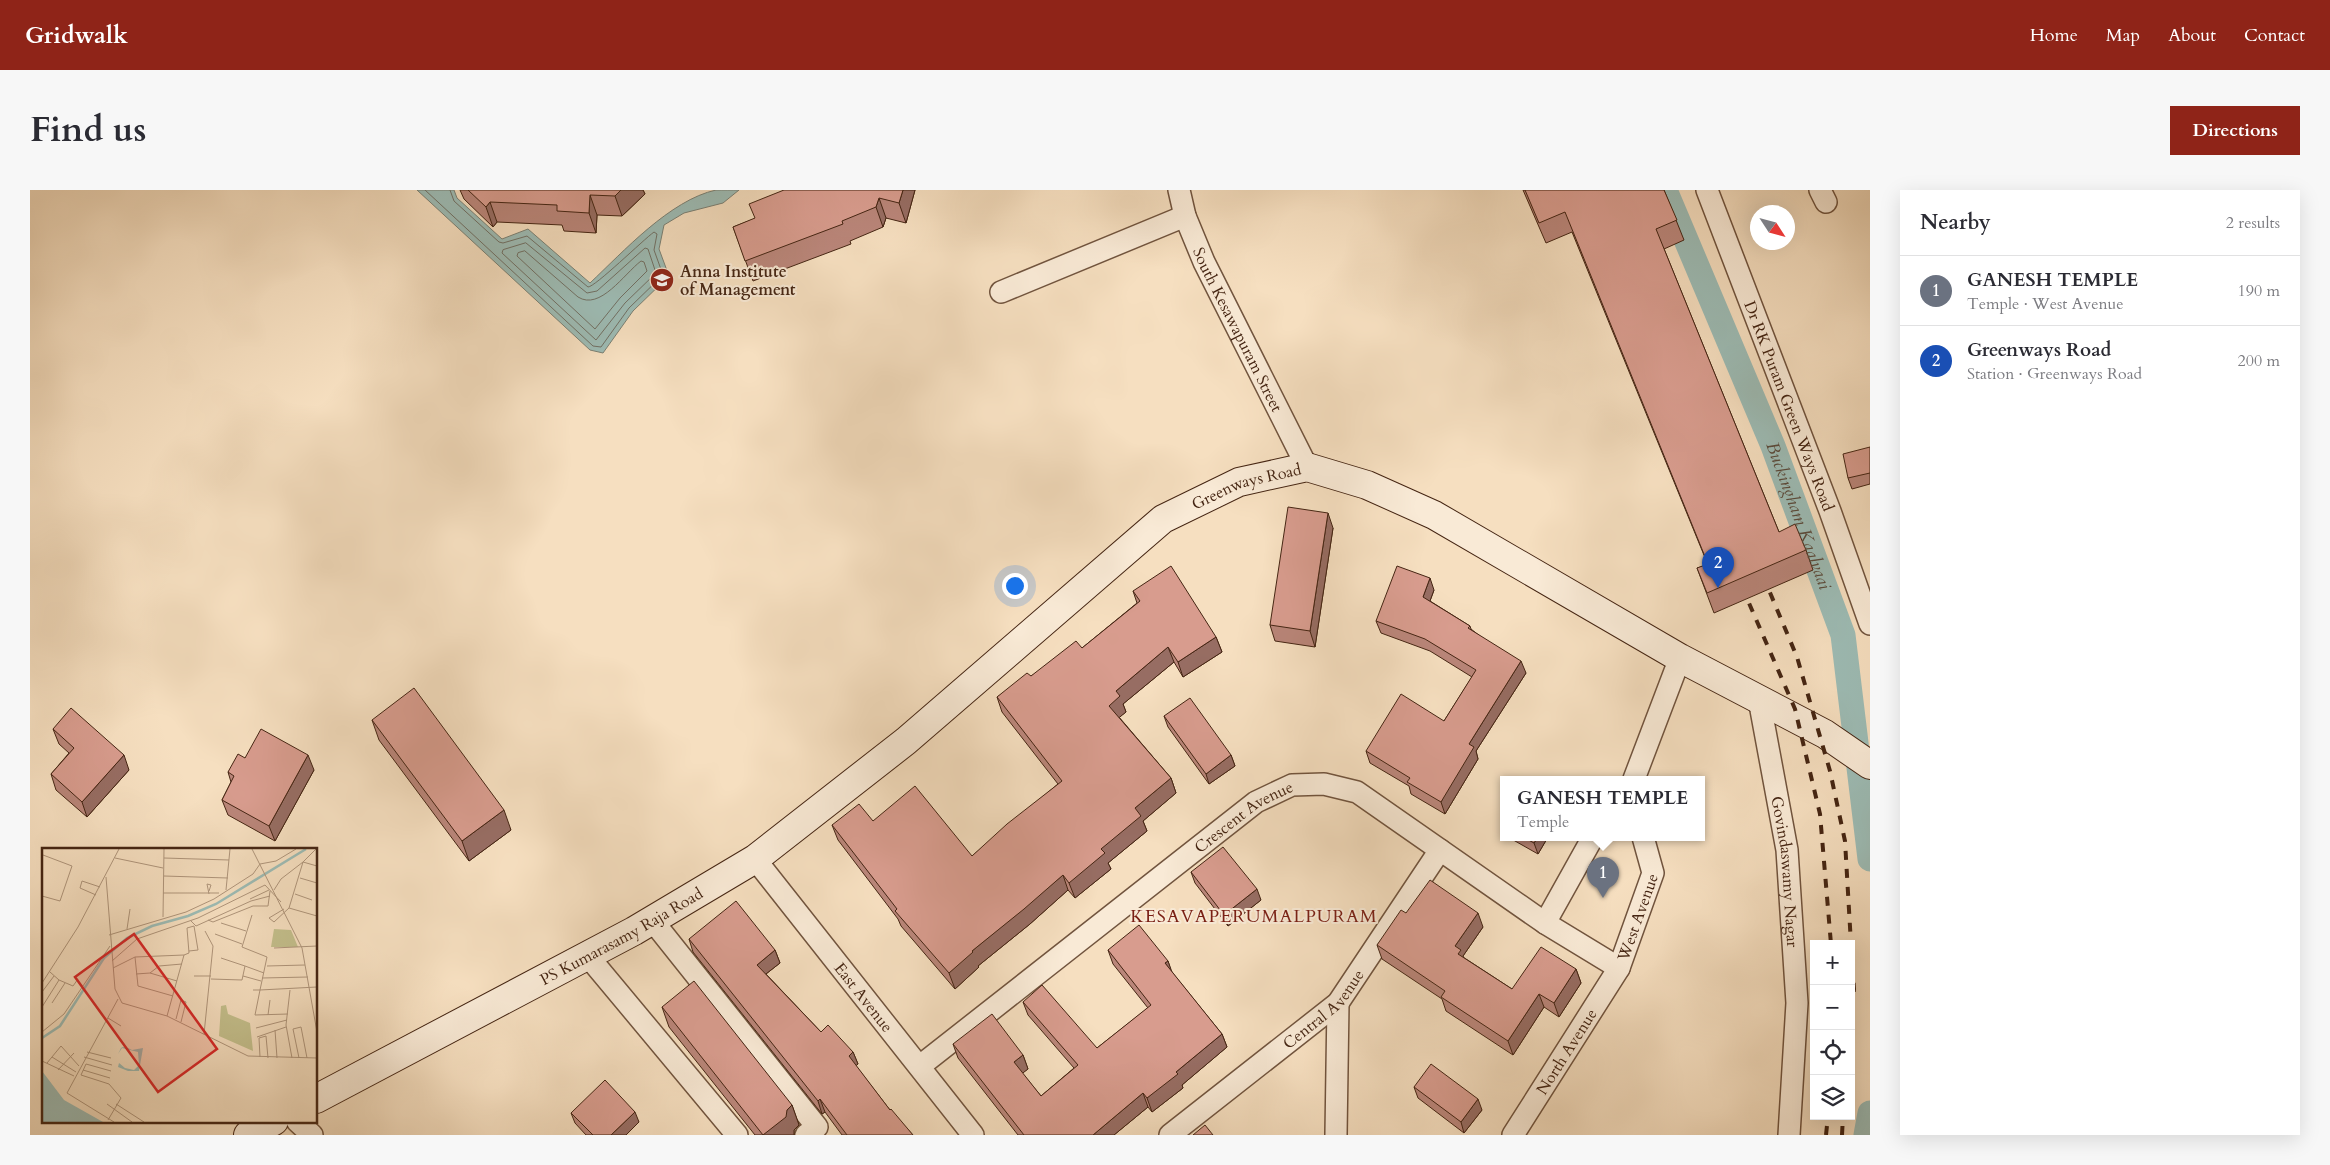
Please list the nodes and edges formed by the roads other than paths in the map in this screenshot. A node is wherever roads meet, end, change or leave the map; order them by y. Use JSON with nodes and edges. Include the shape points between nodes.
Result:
{"nodes":[{"id":1,"x":1178,"y":190,"type":"edge"},
{"id":2,"x":1707,"y":190,"type":"edge"},
{"id":3,"x":1185,"y":216,"type":"junction"},
{"id":4,"x":1001,"y":292,"type":"dead end"},
{"id":5,"x":1307,"y":467,"type":"junction"},
{"id":6,"x":1870,"y":624,"type":"edge"},
{"id":7,"x":1680,"y":658,"type":"junction"},
{"id":8,"x":1759,"y":698,"type":"junction"},
{"id":9,"x":906,"y":741,"type":"joint"},
{"id":10,"x":1870,"y":765,"type":"edge"},
{"id":11,"x":1635,"y":776,"type":"edge"},
{"id":12,"x":1591,"y":841,"type":"edge"},
{"id":13,"x":1644,"y":841,"type":"edge"},
{"id":14,"x":1440,"y":850,"type":"junction"},
{"id":15,"x":755,"y":859,"type":"junction"},
{"id":16,"x":652,"y":920,"type":"junction"},
{"id":17,"x":1545,"y":924,"type":"junction"},
{"id":18,"x":587,"y":955,"type":"junction"},
{"id":19,"x":1619,"y":968,"type":"junction"},
{"id":20,"x":1338,"y":1003,"type":"junction"},
{"id":21,"x":920,"y":1066,"type":"junction"},
{"id":22,"x":318,"y":1098,"type":"edge"},
{"id":23,"x":272,"y":1122,"type":"edge"},
{"id":24,"x":298,"y":1122,"type":"edge"},
{"id":25,"x":248,"y":1135,"type":"edge"},
{"id":26,"x":312,"y":1135,"type":"edge"},
{"id":27,"x":737,"y":1135,"type":"edge"},
{"id":28,"x":806,"y":1135,"type":"edge"},
{"id":29,"x":973,"y":1135,"type":"edge"},
{"id":30,"x":1170,"y":1135,"type":"edge"},
{"id":31,"x":1336,"y":1135,"type":"edge"},
{"id":32,"x":1512,"y":1135,"type":"edge"},
{"id":33,"x":1789,"y":1135,"type":"edge"}],
"edges":[{"from":1,"to":3,"type":"street","name":"South Kesawapuram Street"},
{"from":2,"to":6,"type":"street","name":"Dr RK Puram Green Ways Road"},
{"from":3,"to":4,"type":"street"},
{"from":3,"to":5,"type":"street","name":"South Kesawapuram Street","via":[[1204,262]]},
{"from":5,"to":7,"type":"street","name":"Greenways Road","via":[[1367,485],[1434,515]]},
{"from":5,"to":9,"type":"street","name":"Greenways Road","via":[[1239,482],[1163,519]]},
{"from":7,"to":8,"type":"street","name":"Greenways Road"},
{"from":7,"to":11,"type":"street"},
{"from":8,"to":10,"type":"street","name":"Greenways Road","via":[[1825,734]]},
{"from":8,"to":33,"type":"street","name":"Govindaswamy Nagar","via":[[1787,850],[1797,1003]]},
{"from":9,"to":15,"type":"street","name":"PS Kumarasamy Raja Road"},
{"from":12,"to":17,"type":"street"},
{"from":13,"to":19,"type":"street","name":"West Avenue","via":[[1653,873]]},
{"from":14,"to":17,"type":"street","name":"Crescent Avenue"},
{"from":14,"to":20,"type":"street","name":"Central Avenue"},
{"from":14,"to":21,"type":"street","name":"Crescent Avenue","via":[[1357,792],[1324,784],[1292,785],[1256,802]]},
{"from":15,"to":16,"type":"street","name":"PS Kumarasamy Raja Road"},
{"from":15,"to":21,"type":"street","name":"East Avenue"},
{"from":16,"to":18,"type":"street","name":"PS Kumarasamy Raja Road"},
{"from":16,"to":28,"type":"street","via":[[817,1127]]},
{"from":17,"to":19,"type":"street","name":"Crescent Avenue"},
{"from":18,"to":22,"type":"street","name":"PS Kumarasamy Raja Road"},
{"from":18,"to":27,"type":"street"},
{"from":19,"to":32,"type":"street","name":"North Avenue"},
{"from":20,"to":30,"type":"street","name":"Central Avenue"},
{"from":20,"to":31,"type":"street"},
{"from":21,"to":29,"type":"street","name":"East Avenue"},
{"from":23,"to":25,"type":"street"},
{"from":24,"to":26,"type":"street"}]}
